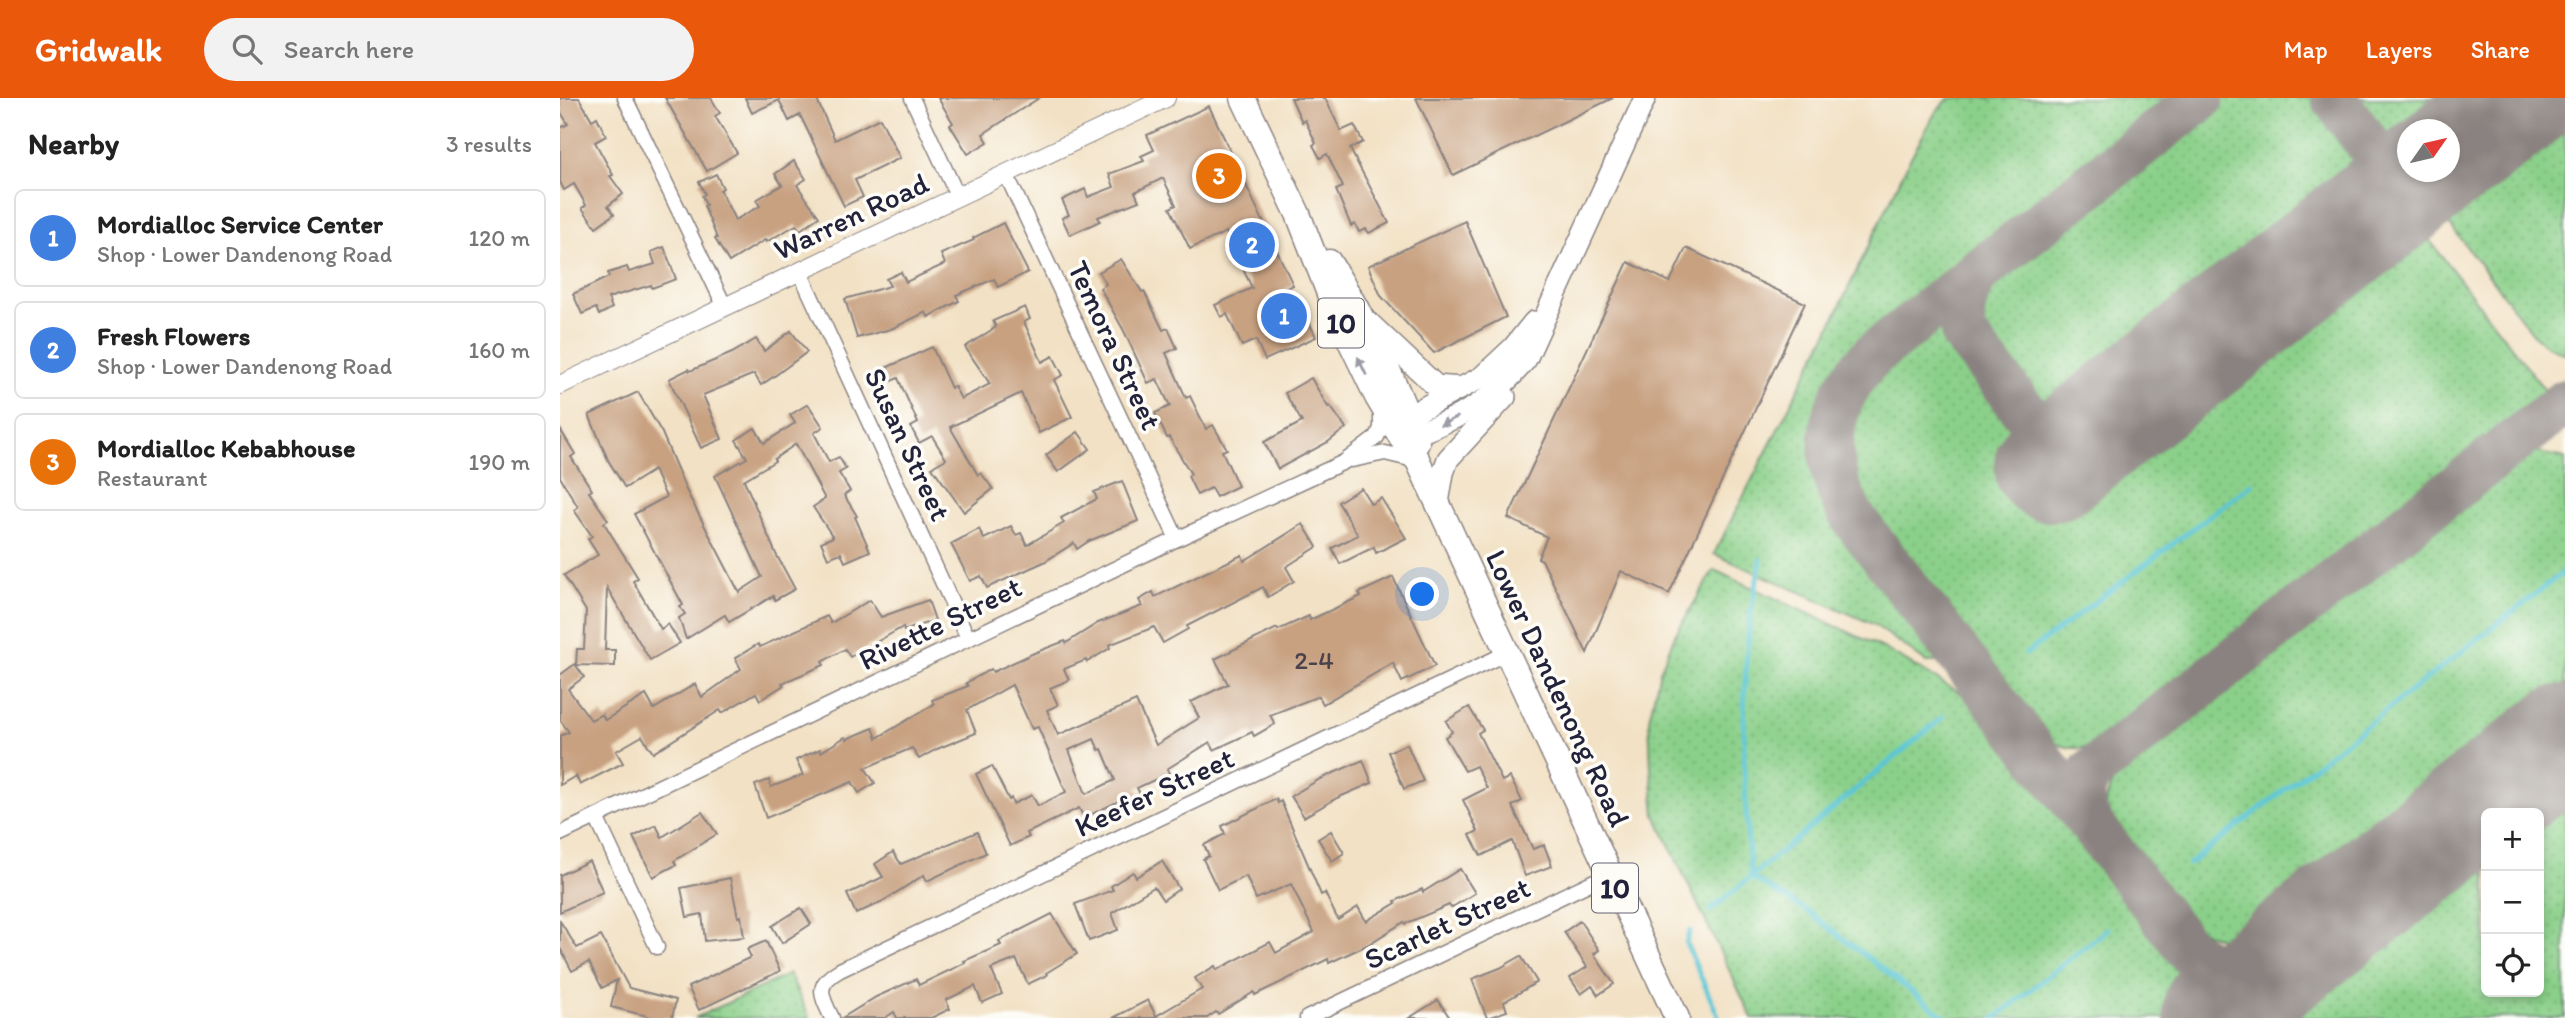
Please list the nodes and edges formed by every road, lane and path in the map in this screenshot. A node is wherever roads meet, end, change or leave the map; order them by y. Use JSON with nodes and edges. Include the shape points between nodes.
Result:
{"nodes":[{"id":1,"x":625,"y":98,"type":"edge"},
{"id":2,"x":912,"y":98,"type":"edge"},
{"id":3,"x":1166,"y":98,"type":"edge"},
{"id":4,"x":1243,"y":98,"type":"edge"},
{"id":5,"x":1645,"y":98,"type":"edge"},
{"id":6,"x":1006,"y":174,"type":"junction"},
{"id":7,"x":958,"y":197,"type":"junction"},
{"id":8,"x":1298,"y":214,"type":"junction"},
{"id":9,"x":800,"y":272,"type":"junction"},
{"id":10,"x":1553,"y":298,"type":"junction"},
{"id":11,"x":724,"y":307,"type":"junction"},
{"id":12,"x":1361,"y":315,"type":"junction"},
{"id":13,"x":1526,"y":359,"type":"junction"},
{"id":14,"x":560,"y":385,"type":"edge"},
{"id":15,"x":1461,"y":388,"type":"junction"},
{"id":16,"x":1377,"y":397,"type":"junction"},
{"id":17,"x":1405,"y":430,"type":"junction"},
{"id":18,"x":1418,"y":460,"type":"junction"},
{"id":19,"x":1344,"y":462,"type":"junction"},
{"id":20,"x":1438,"y":503,"type":"junction"},
{"id":21,"x":1177,"y":539,"type":"junction"},
{"id":22,"x":968,"y":638,"type":"junction"},
{"id":23,"x":1508,"y":652,"type":"junction"},
{"id":24,"x":596,"y":817,"type":"junction"},
{"id":25,"x":560,"y":834,"type":"edge"},
{"id":26,"x":1609,"y":874,"type":"junction"},
{"id":27,"x":657,"y":947,"type":"dead end"},
{"id":28,"x":832,"y":1018,"type":"edge"},
{"id":29,"x":1307,"y":1018,"type":"edge"},
{"id":30,"x":1676,"y":1018,"type":"edge"}],
"edges":[{"from":1,"to":11,"type":"street"},
{"from":2,"to":7,"type":"street"},
{"from":3,"to":6,"type":"street","name":"Warren Road"},
{"from":4,"to":8,"type":"highway","name":"Lower Dandenong Road","number":"10"},
{"from":5,"to":10,"type":"main road"},
{"from":6,"to":7,"type":"street","name":"Warren Road"},
{"from":6,"to":21,"type":"street","name":"Temora Street"},
{"from":7,"to":9,"type":"street","name":"Warren Road"},
{"from":8,"to":12,"type":"highway","name":"Lower Dandenong Road","number":"10"},
{"from":16,"to":8,"type":"highway","name":"Lower Dandenong Road","number":"10","one_way":true,"via":[[1337,314]]},
{"from":9,"to":11,"type":"street","name":"Warren Road"},
{"from":9,"to":22,"type":"street","name":"Susan Street"},
{"from":10,"to":13,"type":"main road"},
{"from":10,"to":15,"type":"main road","via":[[1496,366]]},
{"from":11,"to":14,"type":"street","name":"Warren Road"},
{"from":12,"to":15,"type":"main road","via":[[1436,386]]},
{"from":12,"to":17,"type":"highway","name":"Lower Dandenong Road","number":"10","via":[[1394,381]]},
{"from":13,"to":17,"type":"main road","one_way":true,"via":[[1485,402]]},
{"from":13,"to":20,"type":"main road","via":[[1502,403],[1448,459]]},
{"from":15,"to":17,"type":"main road"},
{"from":16,"to":17,"type":"highway","name":"Lower Dandenong Road","number":"10"},
{"from":16,"to":19,"type":"street","name":"Rivette Street","via":[[1382,420],[1377,436]]},
{"from":17,"to":18,"type":"highway","name":"Lower Dandenong Road","number":"10"},
{"from":18,"to":19,"type":"street","name":"Rivette Street","via":[[1385,453]]},
{"from":18,"to":20,"type":"highway","name":"Lower Dandenong Road","number":"10"},
{"from":19,"to":21,"type":"street","name":"Rivette Street"},
{"from":20,"to":23,"type":"highway","name":"Lower Dandenong Road","number":"10"},
{"from":21,"to":22,"type":"street","name":"Rivette Street"},
{"from":22,"to":24,"type":"street","name":"Rivette Street"},
{"from":23,"to":26,"type":"highway","name":"Lower Dandenong Road","number":"10"},
{"from":23,"to":28,"type":"street","name":"Keefer Street","via":[[840,970],[824,982],[821,994]]},
{"from":24,"to":25,"type":"street","name":"Rivette Street"},
{"from":24,"to":27,"type":"street"},
{"from":26,"to":29,"type":"street","name":"Scarlet Street"},
{"from":26,"to":30,"type":"highway","name":"Lower Dandenong Road","number":"10"}]}
